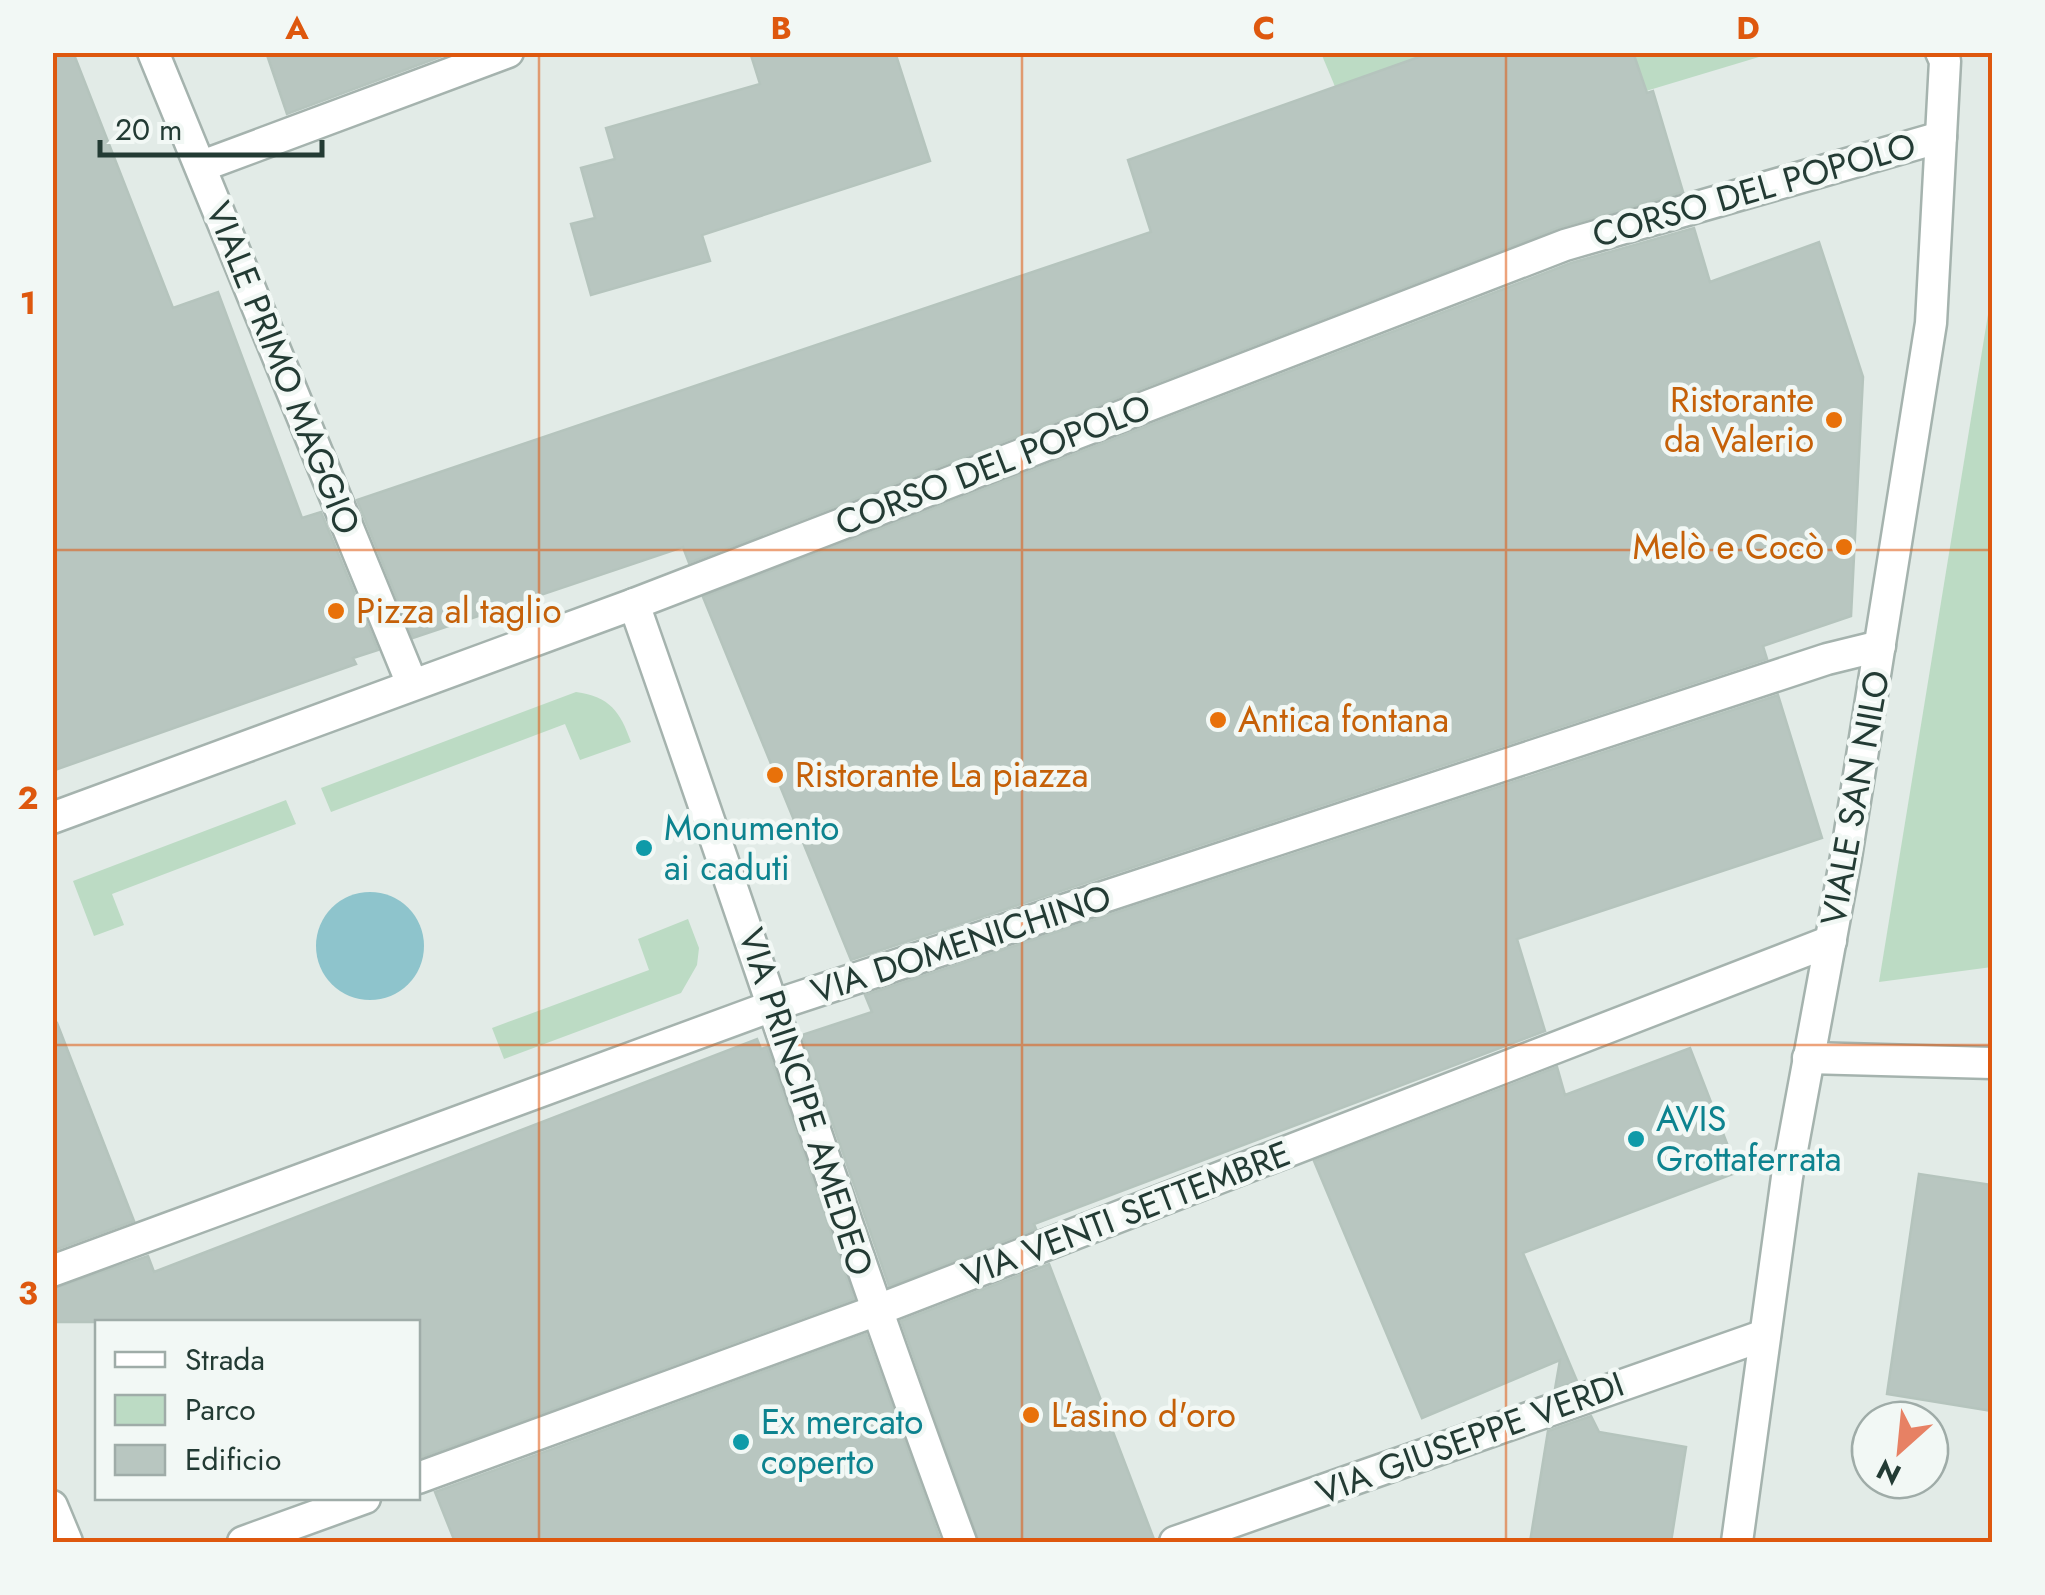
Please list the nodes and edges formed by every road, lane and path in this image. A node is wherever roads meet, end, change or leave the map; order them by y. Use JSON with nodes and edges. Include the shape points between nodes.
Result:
{"nodes":[{"id":1,"x":153,"y":52,"type":"edge"},
{"id":2,"x":508,"y":52,"type":"edge"},
{"id":3,"x":1941,"y":52,"type":"edge"},
{"id":4,"x":1942,"y":138,"type":"junction"},
{"id":5,"x":202,"y":166,"type":"junction"},
{"id":6,"x":634,"y":604,"type":"junction"},
{"id":7,"x":1880,"y":646,"type":"junction"},
{"id":8,"x":412,"y":684,"type":"junction"},
{"id":9,"x":52,"y":818,"type":"edge"},
{"id":10,"x":1830,"y":940,"type":"junction"},
{"id":11,"x":775,"y":1005,"type":"junction"},
{"id":12,"x":1808,"y":1058,"type":"junction"},
{"id":13,"x":1992,"y":1064,"type":"edge"},
{"id":14,"x":52,"y":1271,"type":"edge"},
{"id":15,"x":876,"y":1311,"type":"junction"},
{"id":16,"x":1765,"y":1335,"type":"junction"},
{"id":17,"x":420,"y":1477,"type":"edge"},
{"id":18,"x":360,"y":1500,"type":"edge"},
{"id":19,"x":52,"y":1506,"type":"edge"},
{"id":20,"x":66,"y":1542,"type":"edge"},
{"id":21,"x":242,"y":1542,"type":"edge"},
{"id":22,"x":962,"y":1542,"type":"edge"},
{"id":23,"x":1175,"y":1542,"type":"edge"},
{"id":24,"x":1737,"y":1542,"type":"edge"}],
"edges":[{"from":1,"to":5,"type":"street","name":"VIALE PRIMO MAGGIO"},
{"from":2,"to":5,"type":"street"},
{"from":3,"to":4,"type":"street","name":"VIALE SAN NILO"},
{"from":4,"to":6,"type":"street","name":"CORSO DEL POPOLO","via":[[1565,244]]},
{"from":4,"to":7,"type":"street","name":"VIALE SAN NILO","via":[[1931,323]]},
{"from":5,"to":8,"type":"street","name":"VIALE PRIMO MAGGIO"},
{"from":6,"to":8,"type":"street","name":"CORSO DEL POPOLO"},
{"from":6,"to":11,"type":"street","name":"VIA PRINCIPE AMEDEO"},
{"from":7,"to":10,"type":"street","name":"VIALE SAN NILO"},
{"from":7,"to":11,"type":"street","name":"VIA DOMENICHINO"},
{"from":8,"to":9,"type":"street","name":"CORSO DEL POPOLO"},
{"from":10,"to":12,"type":"street","name":"VIALE SAN NILO"},
{"from":10,"to":15,"type":"street","name":"VIA VENTI SETTEMBRE"},
{"from":11,"to":14,"type":"street","name":"VIA DOMENICHINO"},
{"from":11,"to":15,"type":"street","name":"VIA PRINCIPE AMEDEO"},
{"from":12,"to":13,"type":"street"},
{"from":12,"to":16,"type":"street","name":"VIALE SAN NILO"},
{"from":15,"to":17,"type":"street","name":"VIA VENTI SETTEMBRE"},
{"from":15,"to":22,"type":"street","name":"VIA PRINCIPE AMEDEO"},
{"from":16,"to":23,"type":"street","name":"VIA GIUSEPPE VERDI"},
{"from":16,"to":24,"type":"street","name":"VIALE SAN NILO"},
{"from":18,"to":21,"type":"street"},
{"from":19,"to":20,"type":"street"}]}
